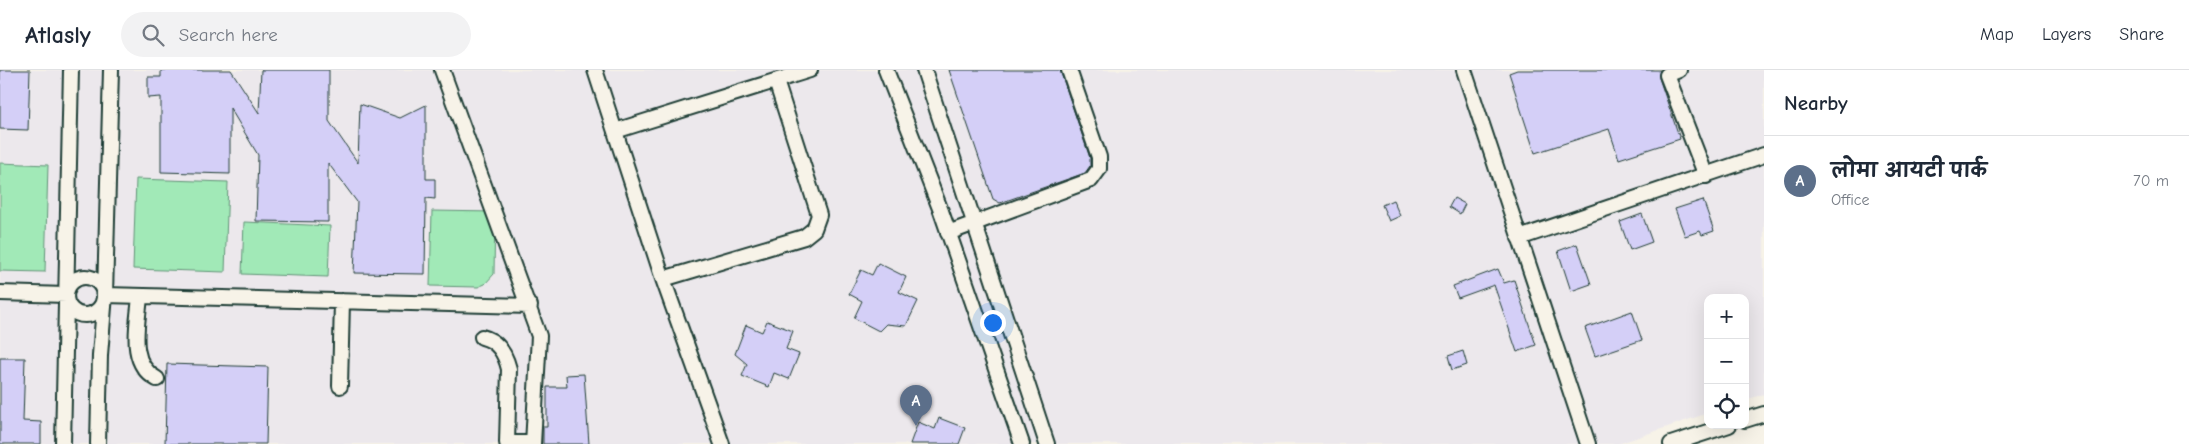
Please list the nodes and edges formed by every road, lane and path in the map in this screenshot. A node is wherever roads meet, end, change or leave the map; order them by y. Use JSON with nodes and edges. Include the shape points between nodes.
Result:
{"nodes":[{"id":1,"x":71,"y":70,"type":"edge"},
{"id":2,"x":110,"y":70,"type":"edge"},
{"id":3,"x":442,"y":70,"type":"edge"},
{"id":4,"x":595,"y":70,"type":"edge"},
{"id":5,"x":810,"y":70,"type":"edge"},
{"id":6,"x":886,"y":70,"type":"edge"},
{"id":7,"x":924,"y":70,"type":"edge"},
{"id":8,"x":1069,"y":70,"type":"edge"},
{"id":9,"x":1464,"y":70,"type":"edge"},
{"id":10,"x":1679,"y":70,"type":"edge"},
{"id":11,"x":776,"y":81,"type":"junction"},
{"id":12,"x":616,"y":131,"type":"junction"},
{"id":13,"x":1764,"y":155,"type":"edge"},
{"id":14,"x":1706,"y":176,"type":"junction"},
{"id":15,"x":974,"y":222,"type":"junction"},
{"id":16,"x":948,"y":233,"type":"junction"},
{"id":17,"x":1519,"y":238,"type":"junction"},
{"id":18,"x":663,"y":279,"type":"junction"},
{"id":19,"x":0,"y":293,"type":"edge"},
{"id":20,"x":66,"y":295,"type":"junction"},
{"id":21,"x":105,"y":295,"type":"junction"},
{"id":22,"x":140,"y":296,"type":"junction"},
{"id":23,"x":342,"y":302,"type":"junction"},
{"id":24,"x":530,"y":306,"type":"junction"},
{"id":25,"x":482,"y":337,"type":"dead end"},
{"id":26,"x":157,"y":379,"type":"dead end"},
{"id":27,"x":340,"y":386,"type":"dead end"},
{"id":28,"x":1764,"y":414,"type":"edge"},
{"id":29,"x":1749,"y":419,"type":"edge"},
{"id":30,"x":1717,"y":429,"type":"edge"},
{"id":31,"x":63,"y":444,"type":"edge"},
{"id":32,"x":98,"y":444,"type":"edge"},
{"id":33,"x":533,"y":444,"type":"edge"},
{"id":34,"x":722,"y":444,"type":"edge"},
{"id":35,"x":1022,"y":444,"type":"edge"},
{"id":36,"x":1046,"y":444,"type":"edge"},
{"id":37,"x":1588,"y":444,"type":"edge"},
{"id":38,"x":1671,"y":444,"type":"edge"}],
"edges":[{"from":1,"to":20,"type":"street"},
{"from":2,"to":21,"type":"street"},
{"from":3,"to":24,"type":"street"},
{"from":4,"to":12,"type":"street"},
{"from":5,"to":11,"type":"street"},
{"from":6,"to":16,"type":"street"},
{"from":7,"to":15,"type":"street"},
{"from":8,"to":15,"type":"street","via":[[1099,157],[1099,169],[1091,180]]},
{"from":9,"to":17,"type":"street"},
{"from":10,"to":14,"type":"street","via":[[1667,75]]},
{"from":11,"to":12,"type":"street"},
{"from":11,"to":18,"type":"street","via":[[819,216],[814,229],[804,237]]},
{"from":12,"to":18,"type":"street"},
{"from":13,"to":14,"type":"street"},
{"from":14,"to":17,"type":"street"},
{"from":15,"to":16,"type":"street"},
{"from":15,"to":36,"type":"street"},
{"from":16,"to":35,"type":"street"},
{"from":17,"to":37,"type":"street"},
{"from":18,"to":34,"type":"street"},
{"from":19,"to":20,"type":"street"},
{"from":20,"to":21,"type":"street","via":[[70,284],[86,276],[98,280]]},
{"from":20,"to":21,"type":"street","via":[[75,312],[88,315],[100,309]]},
{"from":20,"to":31,"type":"street"},
{"from":21,"to":22,"type":"street"},
{"from":21,"to":32,"type":"street"},
{"from":22,"to":23,"type":"street"},
{"from":22,"to":26,"type":"street","via":[[137,357],[149,375]]},
{"from":23,"to":24,"type":"street"},
{"from":23,"to":27,"type":"street"},
{"from":24,"to":33,"type":"street","via":[[539,336]]},
{"from":25,"to":33,"type":"street","via":[[498,345],[509,369],[507,443]]},
{"from":28,"to":29,"type":"street"},
{"from":30,"to":38,"type":"street"}]}
